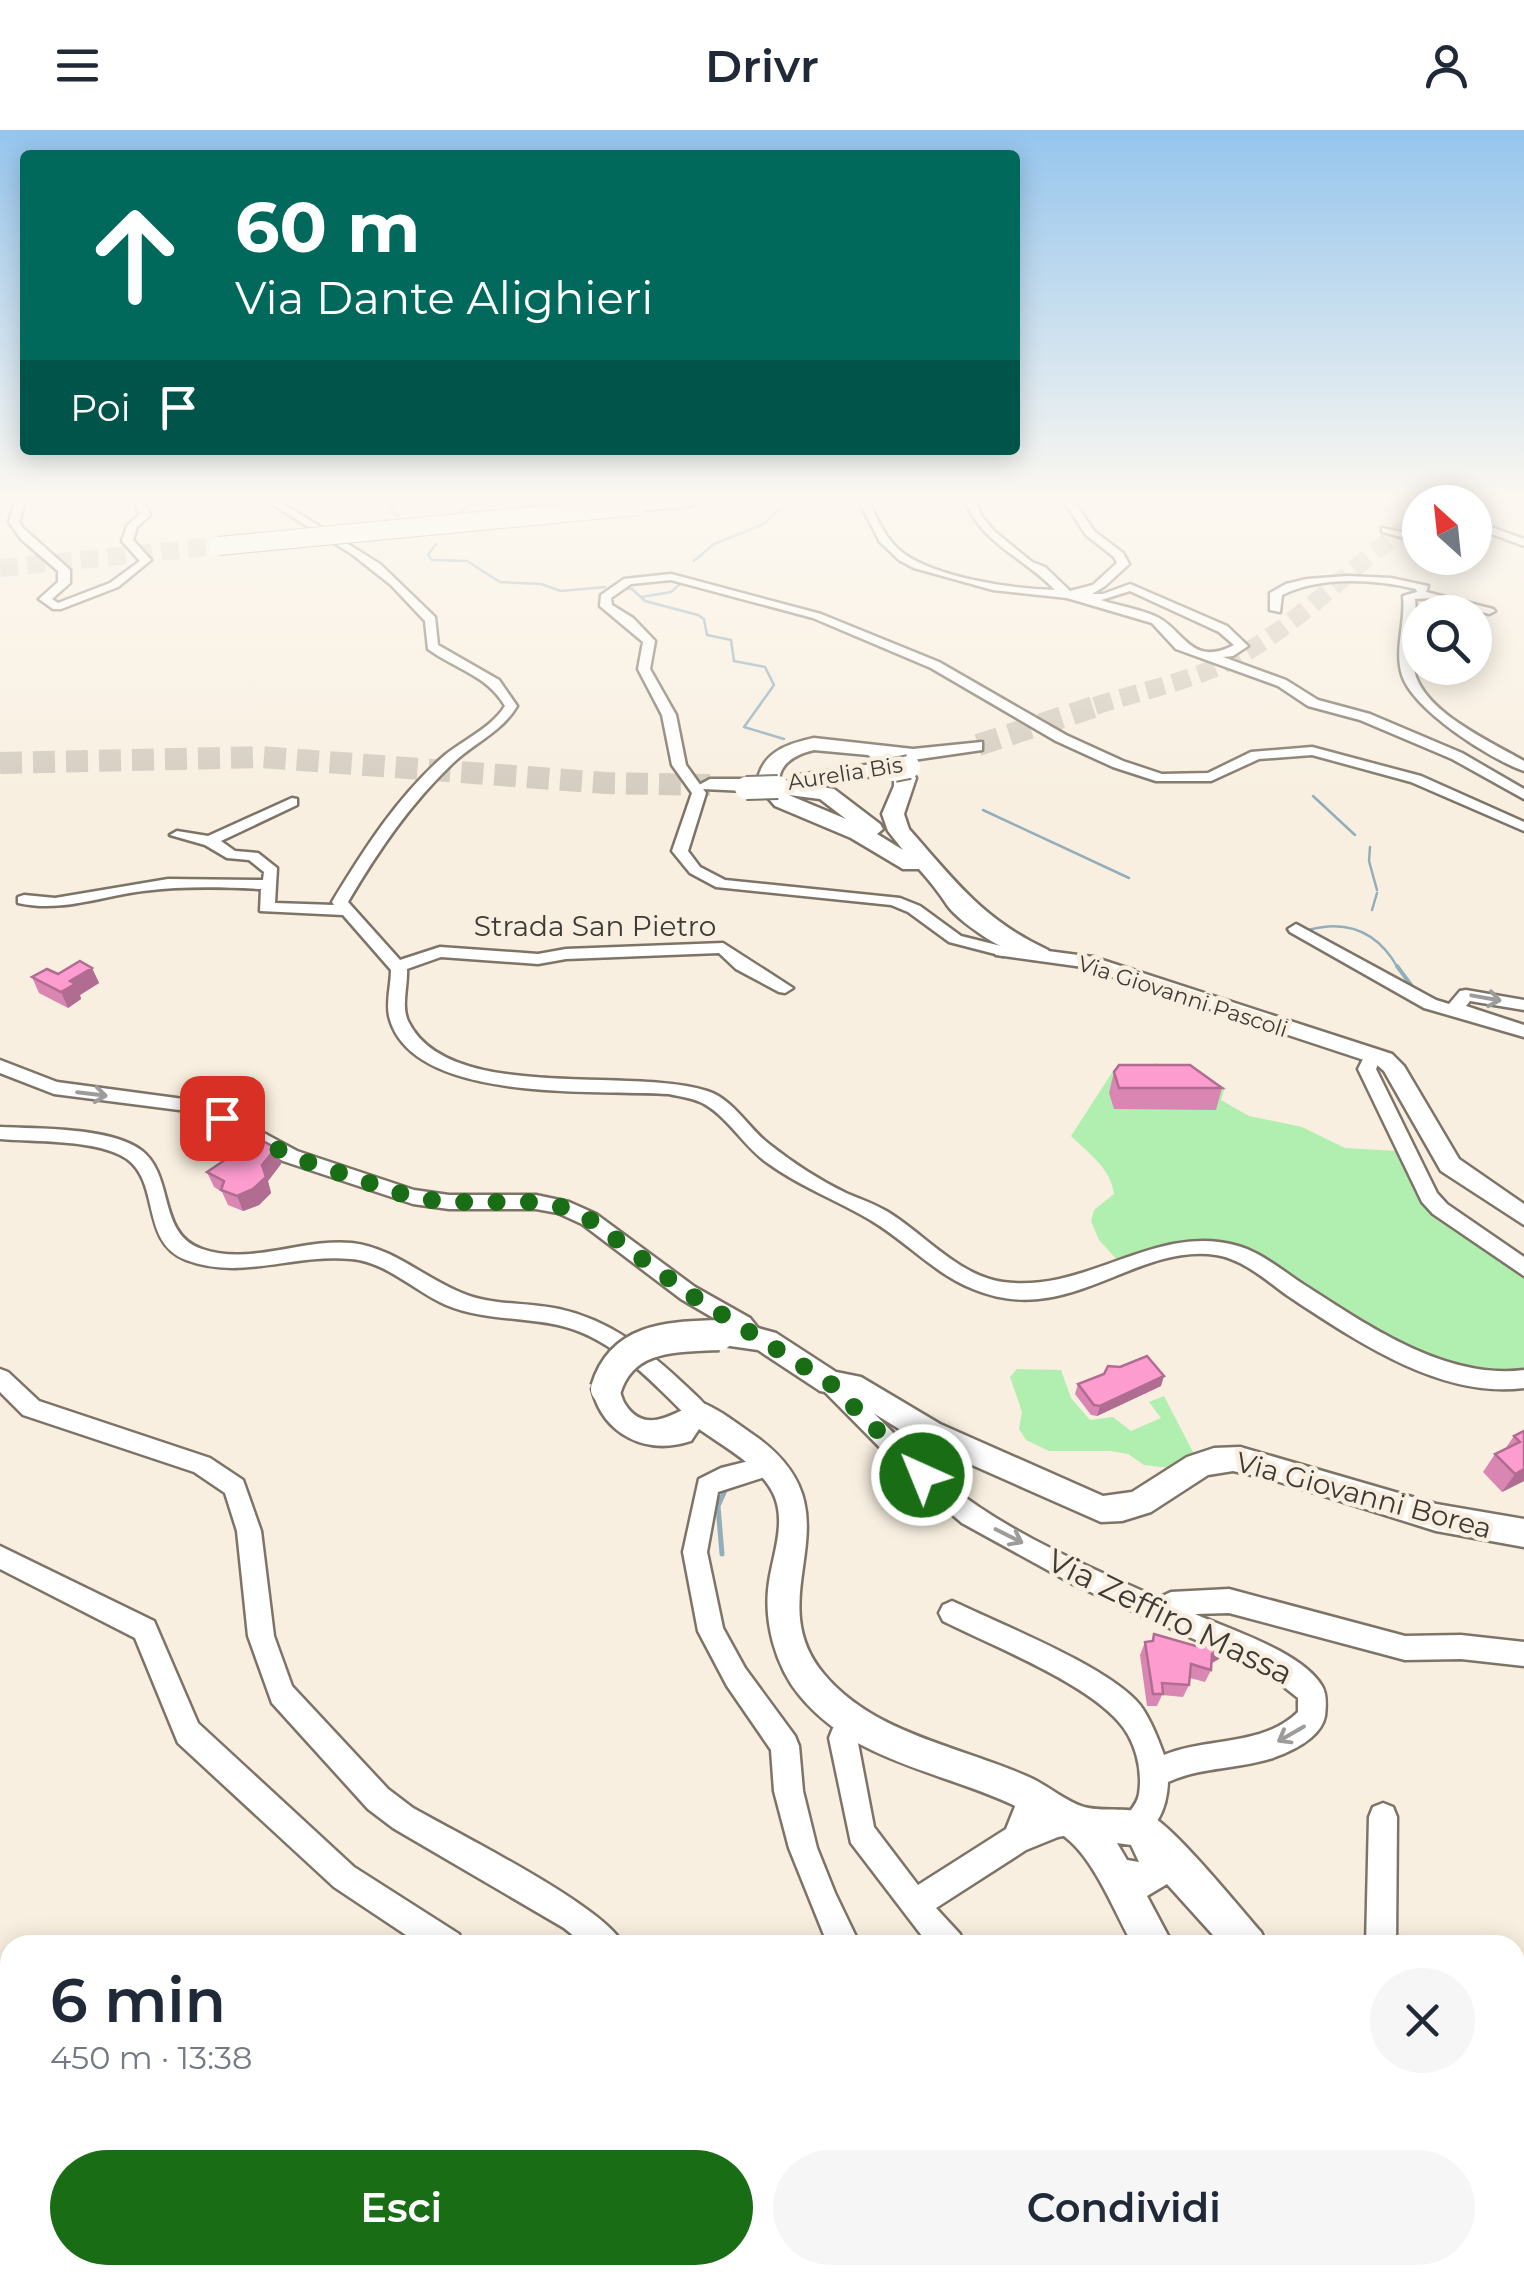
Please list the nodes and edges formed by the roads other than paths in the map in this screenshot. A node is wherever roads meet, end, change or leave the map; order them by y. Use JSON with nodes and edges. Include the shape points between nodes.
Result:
{"nodes":[{"id":1,"x":413,"y":602,"type":"edge"},
{"id":2,"x":605,"y":602,"type":"edge"},
{"id":3,"x":763,"y":602,"type":"edge"},
{"id":4,"x":1094,"y":602,"type":"edge"},
{"id":5,"x":1162,"y":602,"type":"edge"},
{"id":6,"x":1275,"y":602,"type":"edge"},
{"id":7,"x":1276,"y":610,"type":"dead end"},
{"id":8,"x":1201,"y":654,"type":"junction"},
{"id":9,"x":1414,"y":685,"type":"edge"},
{"id":10,"x":900,"y":767,"type":"junction"},
{"id":11,"x":1524,"y":767,"type":"edge"},
{"id":12,"x":776,"y":783,"type":"junction"},
{"id":13,"x":716,"y":785,"type":"tunnel mouth"},
{"id":14,"x":1524,"y":795,"type":"edge"},
{"id":15,"x":292,"y":802,"type":"dead end"},
{"id":16,"x":1524,"y":826,"type":"edge"},
{"id":17,"x":178,"y":836,"type":"dead end"},
{"id":18,"x":883,"y":838,"type":"junction"},
{"id":19,"x":210,"y":840,"type":"junction"},
{"id":20,"x":912,"y":864,"type":"junction"},
{"id":21,"x":269,"y":885,"type":"junction"},
{"id":22,"x":24,"y":900,"type":"dead end"},
{"id":23,"x":346,"y":910,"type":"junction"},
{"id":24,"x":971,"y":914,"type":"junction"},
{"id":25,"x":1296,"y":929,"type":"dead end"},
{"id":26,"x":994,"y":940,"type":"junction"},
{"id":27,"x":1039,"y":955,"type":"joint"},
{"id":28,"x":396,"y":966,"type":"junction"},
{"id":29,"x":785,"y":988,"type":"dead end"},
{"id":30,"x":1524,"y":1005,"type":"edge"},
{"id":31,"x":1463,"y":1013,"type":"junction"},
{"id":32,"x":1524,"y":1030,"type":"edge"},
{"id":33,"x":1372,"y":1057,"type":"junction"},
{"id":34,"x":0,"y":1066,"type":"edge"},
{"id":35,"x":0,"y":1133,"type":"edge"},
{"id":36,"x":1524,"y":1216,"type":"edge"},
{"id":37,"x":1524,"y":1268,"type":"edge"},
{"id":38,"x":754,"y":1337,"type":"junction"},
{"id":39,"x":0,"y":1378,"type":"edge"},
{"id":40,"x":1524,"y":1379,"type":"edge"},
{"id":41,"x":830,"y":1383,"type":"junction"},
{"id":42,"x":711,"y":1422,"type":"junction"},
{"id":43,"x":770,"y":1466,"type":"junction"},
{"id":44,"x":1524,"y":1533,"type":"edge"},
{"id":45,"x":0,"y":1557,"type":"edge"},
{"id":46,"x":1158,"y":1610,"type":"junction"},
{"id":47,"x":952,"y":1612,"type":"dead end"},
{"id":48,"x":1524,"y":1654,"type":"edge"},
{"id":49,"x":843,"y":1738,"type":"dead end"},
{"id":50,"x":1155,"y":1784,"type":"junction"},
{"id":51,"x":1032,"y":1799,"type":"junction"},
{"id":52,"x":1382,"y":1817,"type":"dead end"},
{"id":53,"x":1074,"y":1822,"type":"junction"},
{"id":54,"x":1017,"y":1839,"type":"junction"},
{"id":55,"x":1123,"y":1844,"type":"junction"},
{"id":56,"x":1180,"y":1869,"type":"junction"},
{"id":57,"x":914,"y":1905,"type":"junction"},
{"id":58,"x":433,"y":1935,"type":"edge"},
{"id":59,"x":596,"y":1935,"type":"edge"},
{"id":60,"x":839,"y":1935,"type":"edge"},
{"id":61,"x":940,"y":1935,"type":"edge"},
{"id":62,"x":1151,"y":1935,"type":"edge"},
{"id":63,"x":1239,"y":1935,"type":"edge"},
{"id":64,"x":1381,"y":1935,"type":"edge"}],
"edges":[{"from":1,"to":23,"type":"street","via":[[430,620],[432,646],[489,676],[511,706],[449,759],[382,833],[340,902]]},
{"from":2,"to":26,"type":"street","via":[[650,641],[644,668],[669,715],[680,765],[698,788],[682,838],[685,862],[721,884],[894,901],[955,939]]},
{"from":3,"to":16,"type":"street","via":[[817,616],[935,665],[1062,738],[1160,778],[1211,777],[1256,755],[1312,752],[1416,779]]},
{"from":4,"to":8,"type":"street","via":[[1159,622],[1172,640]]},
{"from":5,"to":8,"type":"street","via":[[1223,629],[1242,646]]},
{"from":6,"to":7,"type":"street"},
{"from":8,"to":14,"type":"street","via":[[1458,756]]},
{"from":9,"to":11,"type":"street","via":[[1451,723]]},
{"from":10,"to":12,"type":"highway","name":"Aurelia Bis"},
{"from":10,"to":18,"type":"highway","via":[[871,780],[856,797],[863,817]]},
{"from":10,"to":20,"type":"highway","via":[[976,746],[916,755],[824,744],[785,755],[769,770],[768,786],[777,797]]},
{"from":12,"to":13,"type":"highway","bridge":true},
{"from":12,"to":18,"type":"highway","via":[[834,798]]},
{"from":12,"to":24,"type":"highway","via":[[805,759],[833,751],[869,752],[893,762],[908,780],[894,822]]},
{"from":15,"to":19,"type":"street"},
{"from":17,"to":19,"type":"street"},
{"from":18,"to":20,"type":"highway"},
{"from":19,"to":21,"type":"street","via":[[265,864],[272,870]]},
{"from":20,"to":24,"type":"highway"},
{"from":21,"to":22,"type":"street","via":[[150,885],[51,906]]},
{"from":21,"to":23,"type":"street","via":[[266,908]]},
{"from":23,"to":28,"type":"street"},
{"from":24,"to":26,"type":"highway"},
{"from":25,"to":31,"type":"street","via":[[1430,1004]]},
{"from":26,"to":27,"type":"highway"},
{"from":27,"to":33,"type":"main road","name":"Via Giovanni Pascoli","via":[[1086,961]]},
{"from":28,"to":29,"type":"street","name":"Strada San Pietro","via":[[440,952],[538,959],[723,948]]},
{"from":28,"to":40,"type":"street","via":[[395,1008],[419,1051],[485,1079],[674,1088],[716,1102],[781,1160],[881,1216],[959,1272],[999,1290],[1064,1289],[1171,1253],[1221,1248],[1452,1374],[1500,1385]]},
{"from":31,"to":30,"type":"street","one_way":true,"via":[[1456,1002],[1466,995]]},
{"from":31,"to":32,"type":"street"},
{"from":33,"to":36,"type":"main road","via":[[1393,1066],[1450,1165]]},
{"from":33,"to":37,"type":"street","via":[[1367,1068],[1430,1197]]},
{"from":34,"to":38,"type":"street","one_way":true,"via":[[54,1088],[199,1106],[290,1156],[414,1198],[562,1207],[589,1219]]},
{"from":35,"to":42,"type":"street","via":[[108,1144],[137,1157],[164,1230],[186,1252],[242,1260],[350,1250],[379,1256],[479,1307],[585,1323],[624,1345]]},
{"from":38,"to":41,"type":"main road","name":"Via Giovanni Borea"},
{"from":38,"to":42,"type":"main road","bridge":true,"via":[[662,1338],[634,1347],[612,1366],[606,1389],[624,1424],[668,1434]]},
{"from":39,"to":59,"type":"street","via":[[19,1400],[46,1414],[227,1479],[249,1531],[261,1636],[281,1694],[378,1799]]},
{"from":41,"to":44,"type":"main road","name":"Via Giovanni Borea","via":[[848,1384],[930,1433],[1100,1510],[1129,1510],[1204,1462],[1230,1458],[1478,1527]]},
{"from":41,"to":46,"type":"street","name":"Via Zeffiro Massa","one_way":true,"via":[[971,1515]]},
{"from":42,"to":43,"type":"main road"},
{"from":43,"to":51,"type":"main road","via":[[794,1510],[783,1607],[791,1648],[812,1685],[839,1713],[874,1732]]},
{"from":43,"to":60,"type":"street","via":[[707,1486],[695,1552],[718,1647],[785,1746],[797,1824]]},
{"from":45,"to":58,"type":"street","via":[[145,1630],[188,1733],[344,1877]]},
{"from":46,"to":48,"type":"street","via":[[1229,1600],[1405,1648]]},
{"from":46,"to":50,"type":"street","name":"Via Zeffiro Massa","one_way":true,"via":[[1287,1670],[1312,1694],[1314,1708],[1306,1726],[1287,1739],[1183,1762]]},
{"from":47,"to":50,"type":"street","via":[[1117,1703],[1136,1727]]},
{"from":49,"to":57,"type":"street","via":[[862,1833]]},
{"from":50,"to":55,"type":"street","via":[[1144,1818]]},
{"from":50,"to":56,"type":"street","via":[[1160,1822]]},
{"from":51,"to":53,"type":"main road"},
{"from":51,"to":54,"type":"street"},
{"from":52,"to":64,"type":"street"},
{"from":53,"to":54,"type":"street"},
{"from":53,"to":55,"type":"main road"},
{"from":54,"to":57,"type":"street"},
{"from":55,"to":56,"type":"main road"},
{"from":55,"to":62,"type":"main road"},
{"from":56,"to":63,"type":"main road"},
{"from":57,"to":61,"type":"street"}]}
